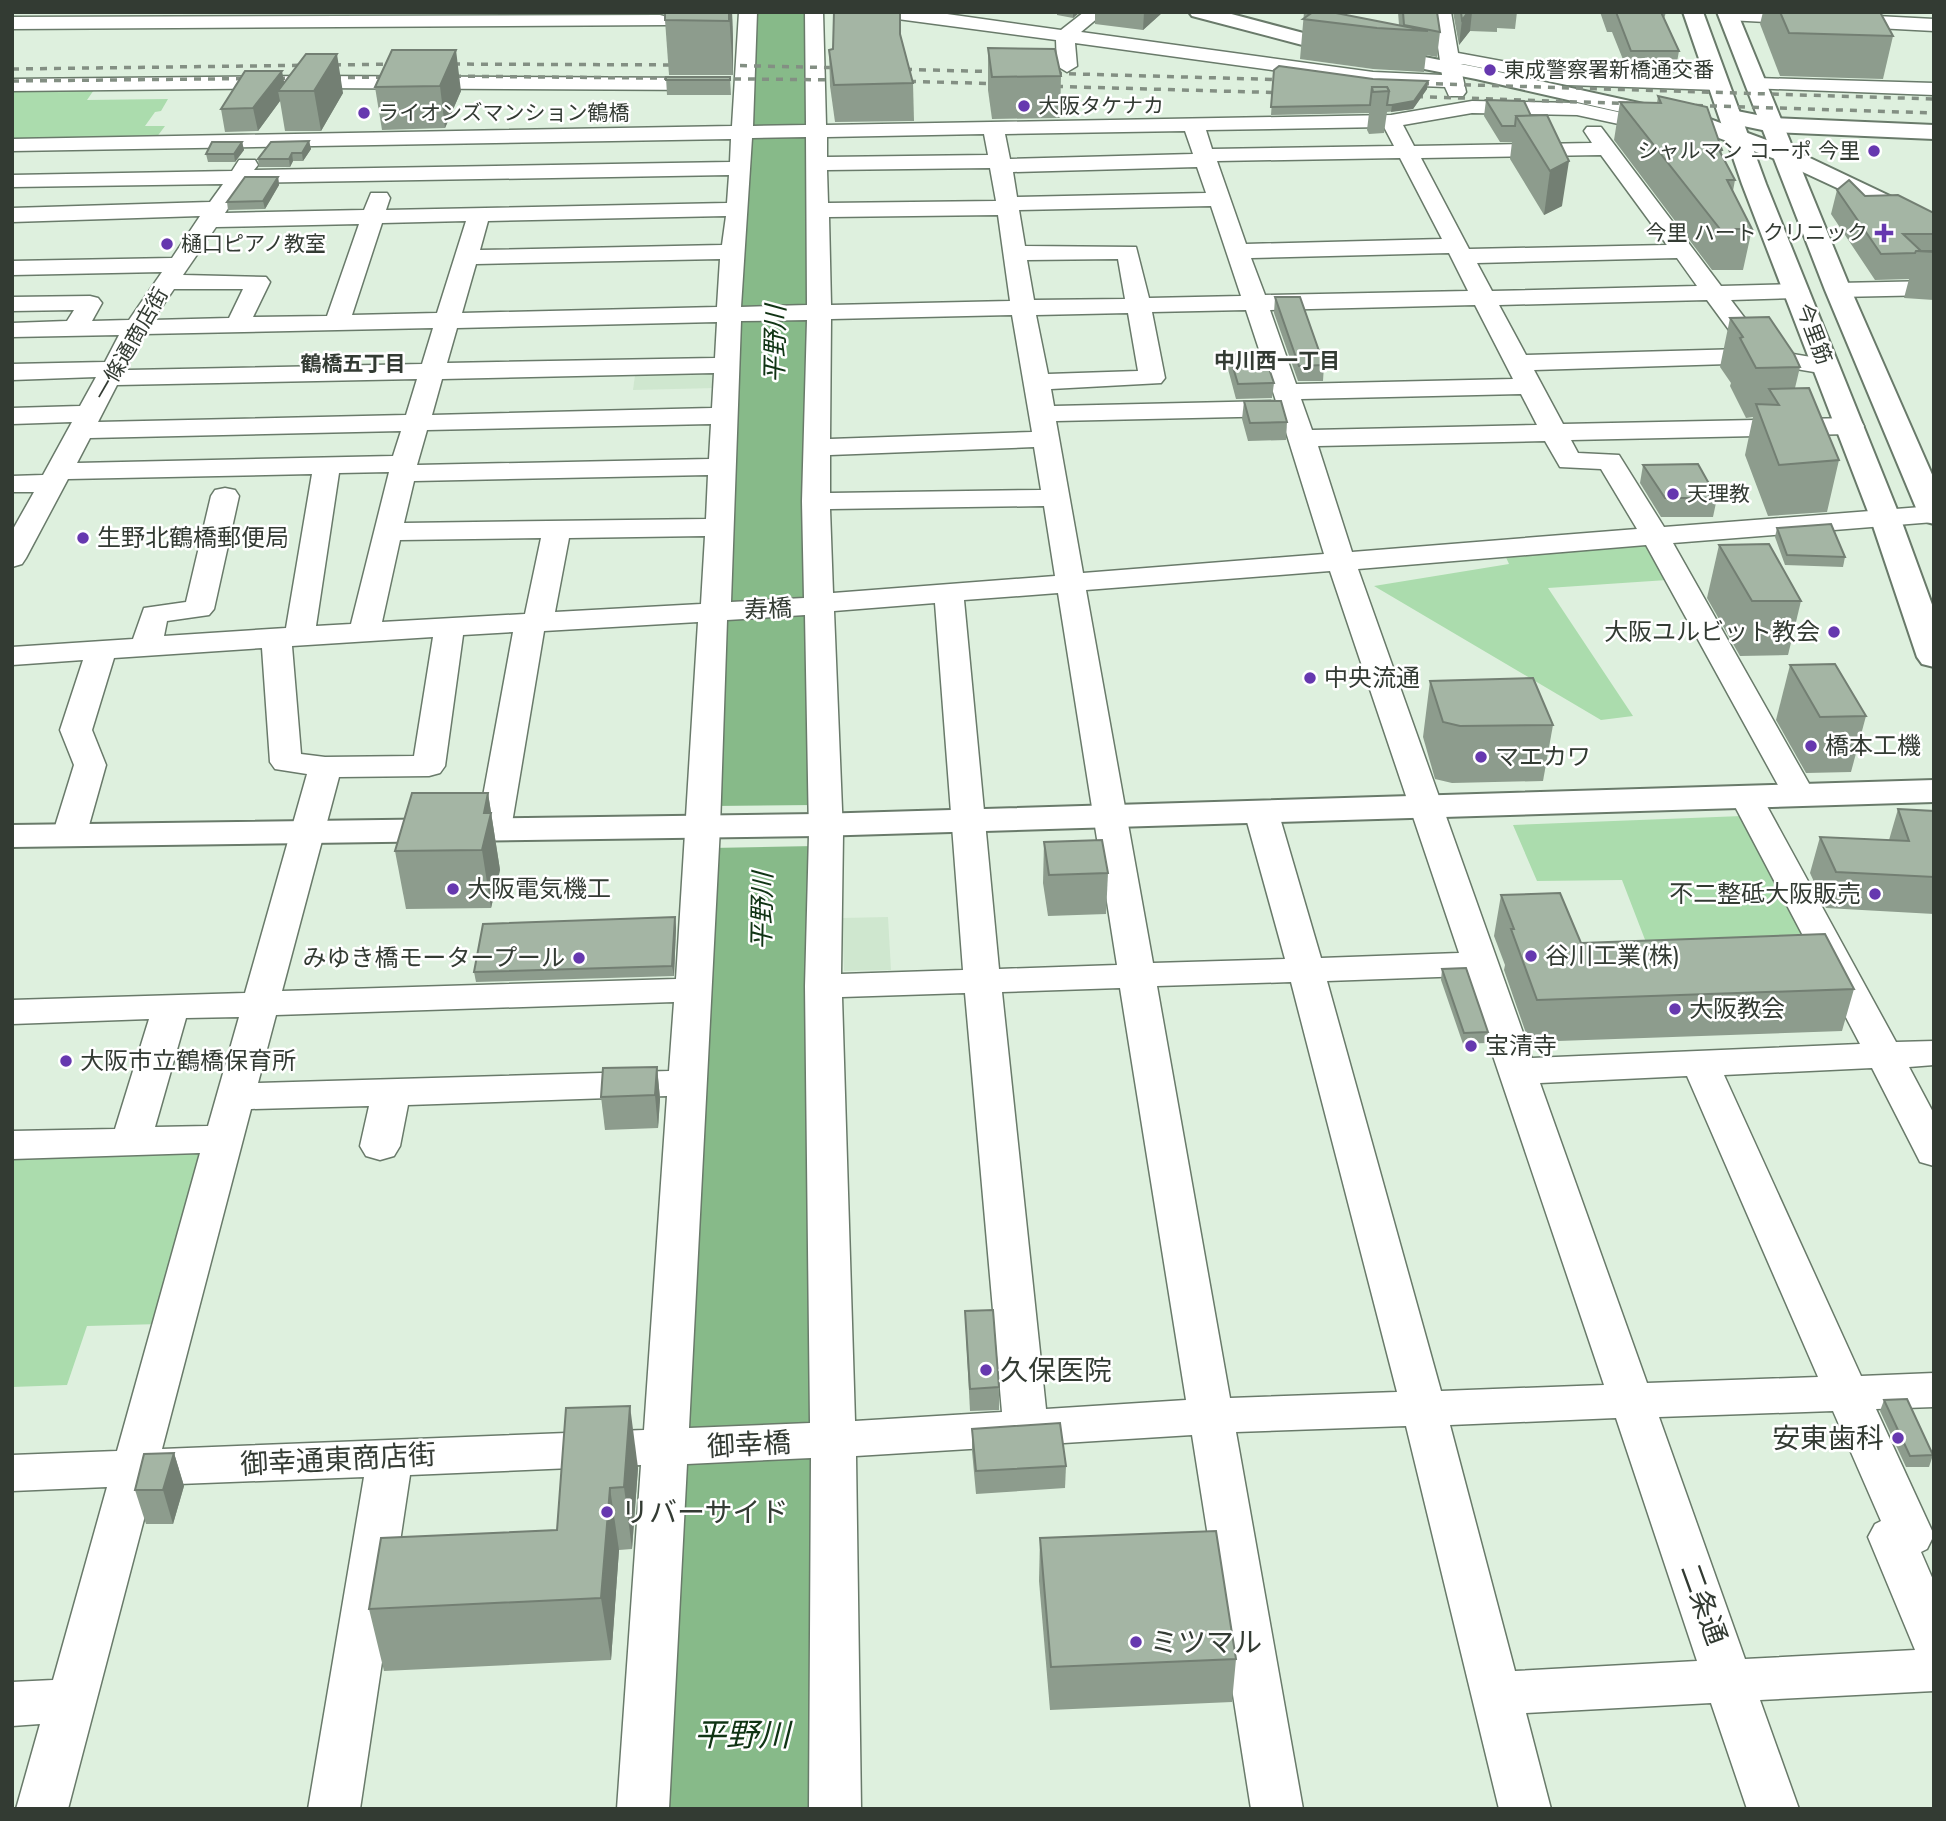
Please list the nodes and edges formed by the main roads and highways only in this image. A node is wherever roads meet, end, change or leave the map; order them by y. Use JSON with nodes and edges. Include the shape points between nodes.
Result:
{"nodes":[{"id":1,"x":1199,"y":12,"type":"edge"},
{"id":2,"x":1693,"y":12,"type":"edge"},
{"id":3,"x":1727,"y":13,"type":"edge"},
{"id":4,"x":1772,"y":125,"type":"junction"},
{"id":5,"x":1734,"y":127,"type":"junction"},
{"id":6,"x":1934,"y":132,"type":"edge"},
{"id":7,"x":1783,"y":154,"type":"junction"},
{"id":8,"x":1934,"y":226,"type":"edge"},
{"id":9,"x":1934,"y":514,"type":"edge"},
{"id":10,"x":1934,"y":657,"type":"edge"},
{"id":11,"x":1934,"y":791,"type":"edge"},
{"id":12,"x":12,"y":836,"type":"edge"}],
"edges":[{"from":1,"to":5,"type":"main road","via":[[1310,41]]},
{"from":2,"to":5,"type":"main road","name":"今里筋"},
{"from":3,"to":4,"type":"main road","name":"今里筋"},
{"from":4,"to":5,"type":"main road"},
{"from":4,"to":6,"type":"main road"},
{"from":4,"to":7,"type":"main road","name":"今里筋"},
{"from":5,"to":7,"type":"main road"},
{"from":5,"to":10,"type":"main road","name":"今里筋","via":[[1851,426]]},
{"from":7,"to":8,"type":"main road"},
{"from":7,"to":9,"type":"main road","name":"今里筋"},
{"from":11,"to":12,"type":"main road","via":[[967,821]]}]}
